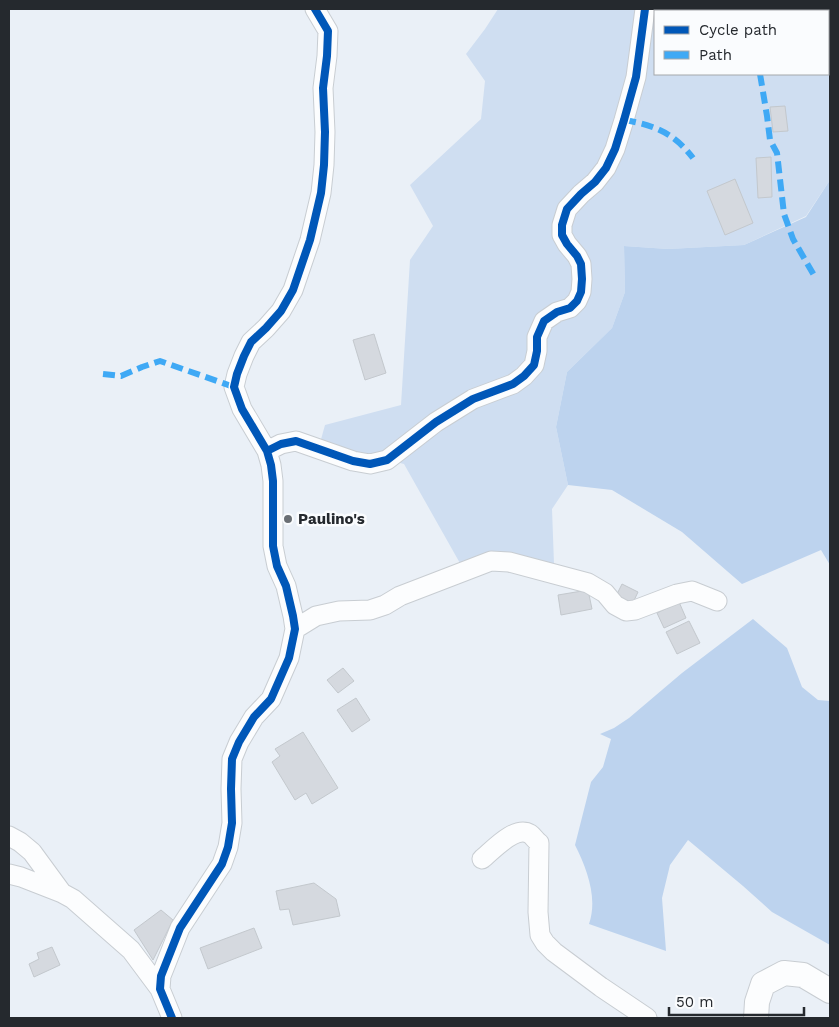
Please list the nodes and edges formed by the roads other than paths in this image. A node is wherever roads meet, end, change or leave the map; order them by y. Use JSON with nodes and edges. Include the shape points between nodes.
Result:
{"nodes":[{"id":1,"x":315,"y":9,"type":"edge"},
{"id":2,"x":645,"y":9,"type":"edge"},
{"id":3,"x":268,"y":451,"type":"junction"},
{"id":4,"x":717,"y":601,"type":"dead end"},
{"id":5,"x":295,"y":630,"type":"junction"},
{"id":6,"x":9,"y":836,"type":"edge"},
{"id":7,"x":482,"y":859,"type":"dead end"},
{"id":8,"x":9,"y":874,"type":"edge"},
{"id":9,"x":62,"y":892,"type":"junction"},
{"id":10,"x":160,"y":988,"type":"junction"},
{"id":11,"x":830,"y":991,"type":"edge"},
{"id":12,"x":172,"y":1018,"type":"edge"},
{"id":13,"x":647,"y":1018,"type":"edge"},
{"id":14,"x":756,"y":1018,"type":"edge"}],
"edges":[{"from":1,"to":3,"type":"street","via":[[328,31],[323,88],[321,193],[294,290],[281,311],[251,342],[234,387],[242,409]]},
{"from":2,"to":3,"type":"street","via":[[636,77],[614,149],[606,168],[567,210],[562,225],[566,244],[581,264],[581,292],[570,308],[544,321],[537,337],[534,365],[513,384],[473,399],[436,422],[387,460],[370,464],[353,461],[296,441]]},
{"from":3,"to":5,"type":"street","via":[[273,481],[273,546]]},
{"from":4,"to":5,"type":"street","via":[[692,591],[626,611],[588,583],[509,562],[492,562],[370,610],[316,616]]},
{"from":5,"to":10,"type":"street","via":[[289,658],[271,699],[254,717],[232,759],[232,823],[222,864],[180,928]]},
{"from":6,"to":9,"type":"street","via":[[32,852]]},
{"from":7,"to":13,"type":"street","via":[[513,833],[531,834],[539,844],[538,912],[540,935],[545,943]]},
{"from":8,"to":9,"type":"street"},
{"from":9,"to":10,"type":"street","via":[[74,898],[130,950]]},
{"from":10,"to":12,"type":"street"},
{"from":11,"to":14,"type":"main road","via":[[803,975],[784,973],[763,984]]}]}
